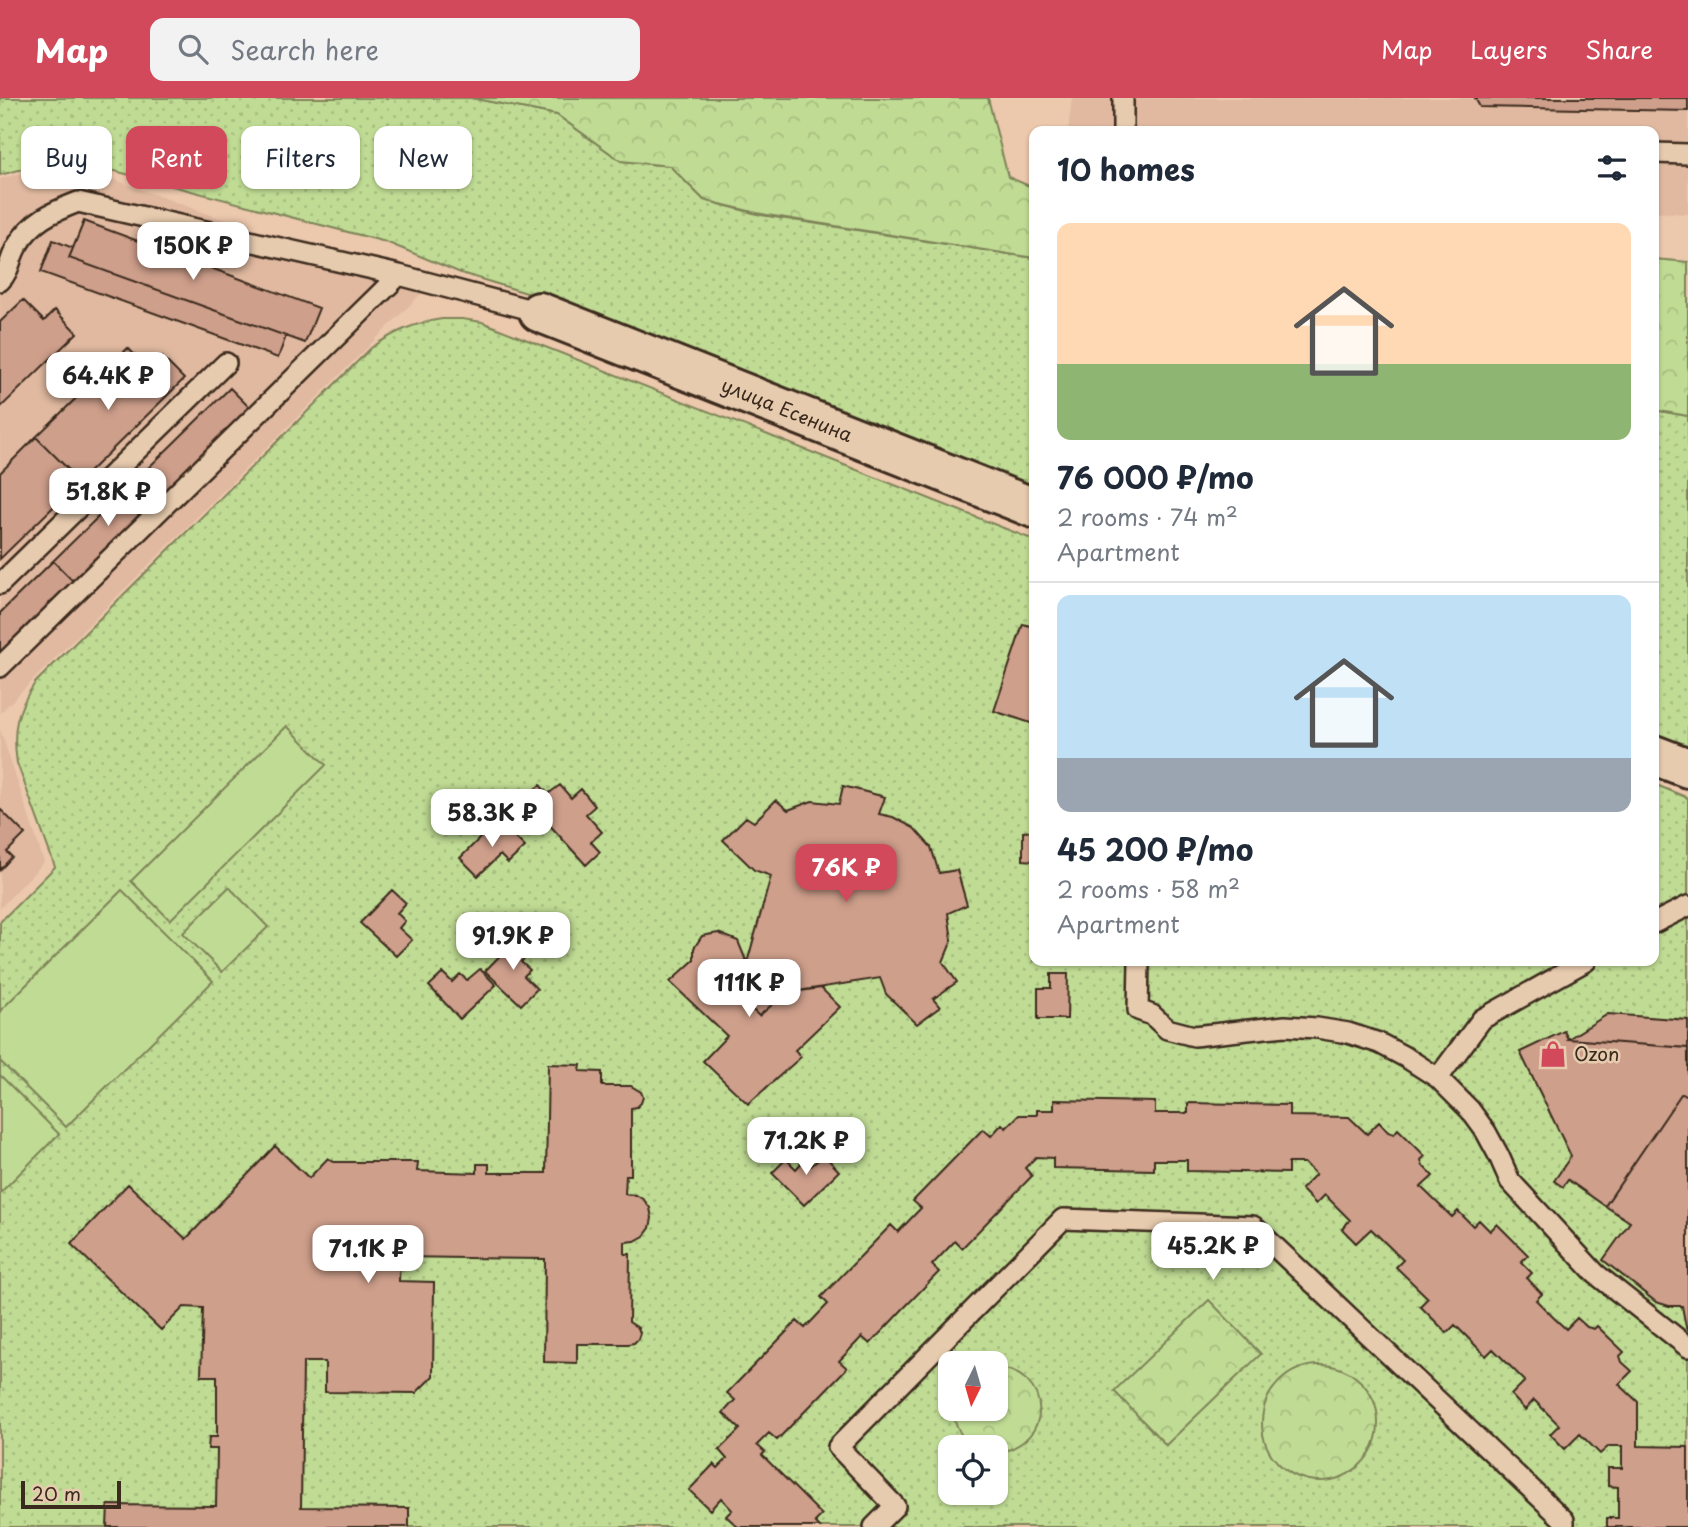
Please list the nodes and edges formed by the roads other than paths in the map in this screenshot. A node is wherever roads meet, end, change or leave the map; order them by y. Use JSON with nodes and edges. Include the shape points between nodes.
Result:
{"nodes":[{"id":1,"x":1123,"y":98,"type":"edge"},
{"id":2,"x":1123,"y":126,"type":"edge"},
{"id":3,"x":1659,"y":153,"type":"edge"},
{"id":4,"x":1688,"y":154,"type":"edge"},
{"id":5,"x":399,"y":275,"type":"junction"},
{"id":6,"x":0,"y":281,"type":"edge"},
{"id":7,"x":539,"y":312,"type":"joint"},
{"id":8,"x":226,"y":363,"type":"dead end"},
{"id":9,"x":1029,"y":506,"type":"edge"},
{"id":10,"x":0,"y":584,"type":"edge"},
{"id":11,"x":0,"y":667,"type":"edge"},
{"id":12,"x":1659,"y":757,"type":"edge"},
{"id":13,"x":1688,"y":768,"type":"edge"},
{"id":14,"x":1688,"y":906,"type":"edge"},
{"id":15,"x":1659,"y":920,"type":"edge"},
{"id":16,"x":1139,"y":966,"type":"edge"},
{"id":17,"x":1577,"y":966,"type":"edge"},
{"id":18,"x":1438,"y":1078,"type":"junction"},
{"id":19,"x":1688,"y":1348,"type":"edge"},
{"id":20,"x":874,"y":1527,"type":"edge"},
{"id":21,"x":1564,"y":1527,"type":"edge"}],
"edges":[{"from":1,"to":2,"type":"lane"},
{"from":3,"to":4,"type":"lane"},
{"from":5,"to":6,"type":"lane","via":[[78,202],[50,213],[30,228]]},
{"from":5,"to":7,"type":"lane"},
{"from":5,"to":11,"type":"lane"},
{"from":7,"to":9,"type":"street","name":"улица Есенина"},
{"from":8,"to":10,"type":"lane"},
{"from":12,"to":13,"type":"street"},
{"from":14,"to":15,"type":"lane"},
{"from":16,"to":18,"type":"lane","via":[[1138,1010],[1167,1029],[1194,1036],[1285,1026],[1348,1033],[1407,1058]]},
{"from":17,"to":18,"type":"lane","via":[[1482,1019]]},
{"from":18,"to":19,"type":"lane","via":[[1486,1132],[1510,1181],[1596,1274]]},
{"from":20,"to":21,"type":"lane","via":[[895,1507],[838,1447],[1063,1219],[1253,1226],[1564,1520]]}]}
